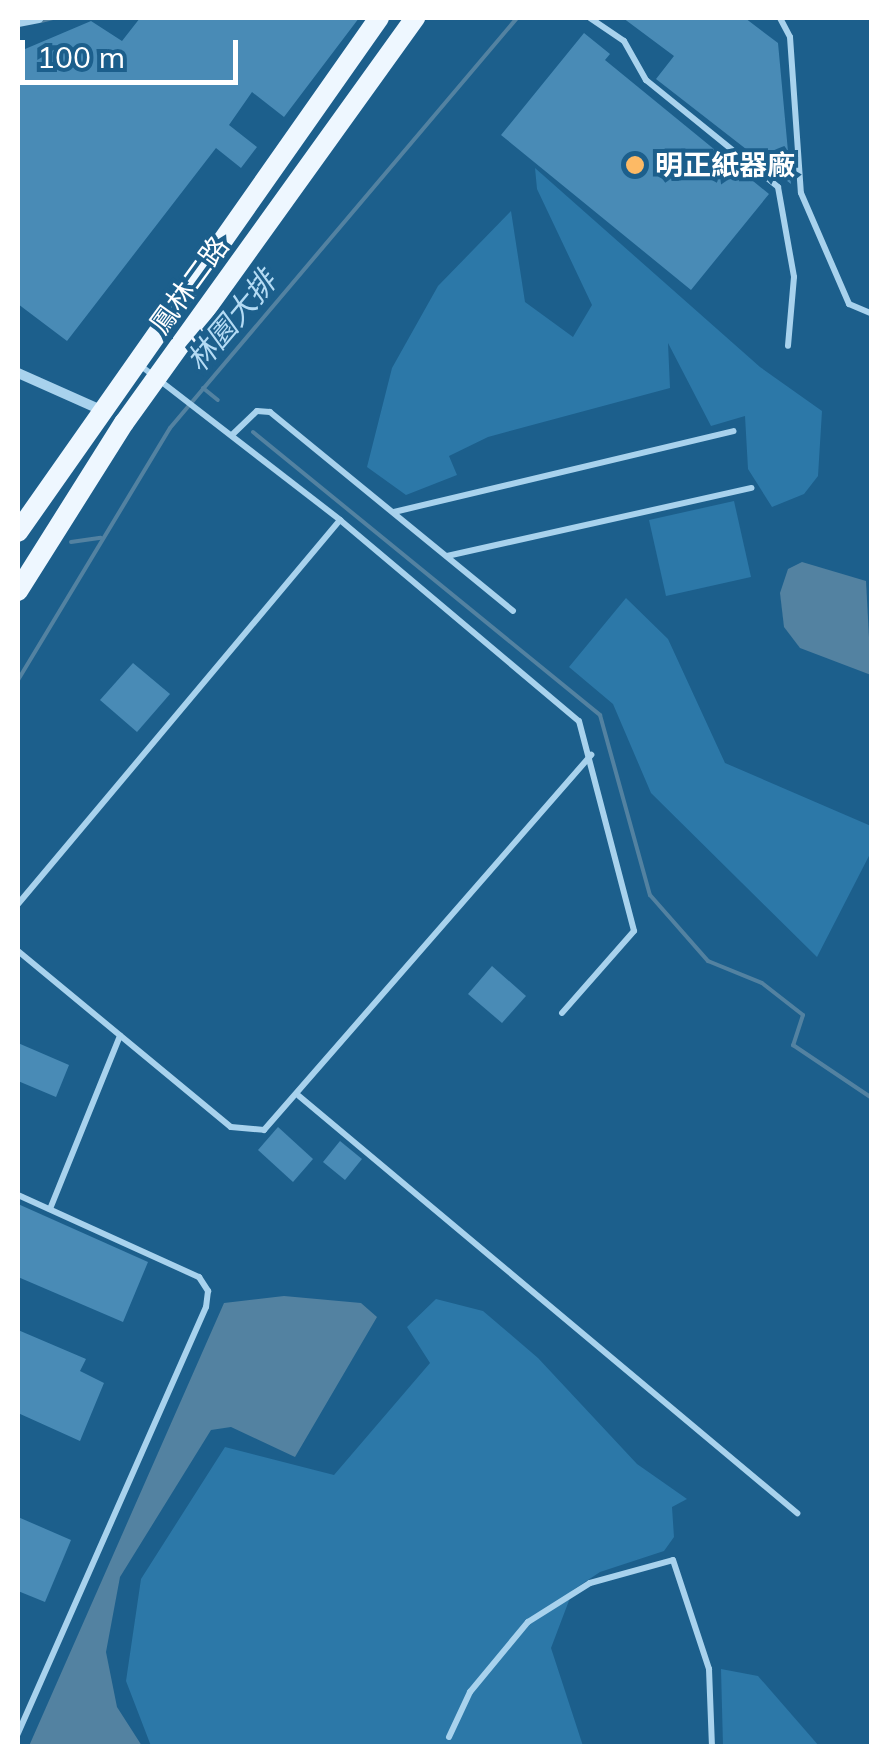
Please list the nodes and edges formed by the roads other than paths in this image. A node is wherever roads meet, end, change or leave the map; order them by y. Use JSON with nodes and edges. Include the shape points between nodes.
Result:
{"nodes":[{"id":1,"x":38,"y":18,"type":"edge"},
{"id":2,"x":379,"y":18,"type":"edge"},
{"id":3,"x":415,"y":18,"type":"edge"},
{"id":4,"x":590,"y":18,"type":"edge"},
{"id":5,"x":780,"y":18,"type":"edge"},
{"id":6,"x":18,"y":22,"type":"edge"},
{"id":7,"x":872,"y":314,"type":"edge"},
{"id":8,"x":788,"y":346,"type":"dead end"},
{"id":9,"x":136,"y":362,"type":"junction"},
{"id":10,"x":18,"y":373,"type":"edge"},
{"id":11,"x":161,"y":382,"type":"junction"},
{"id":12,"x":101,"y":410,"type":"junction"},
{"id":13,"x":732,"y":431,"type":"dead end"},
{"id":14,"x":233,"y":434,"type":"junction"},
{"id":15,"x":752,"y":488,"type":"dead end"},
{"id":16,"x":394,"y":512,"type":"junction"},
{"id":17,"x":340,"y":520,"type":"junction"},
{"id":18,"x":18,"y":532,"type":"edge"},
{"id":19,"x":447,"y":556,"type":"junction"},
{"id":20,"x":18,"y":591,"type":"edge"},
{"id":21,"x":513,"y":611,"type":"dead end"},
{"id":22,"x":592,"y":754,"type":"junction"},
{"id":23,"x":18,"y":904,"type":"edge"},
{"id":24,"x":18,"y":951,"type":"edge"},
{"id":25,"x":562,"y":1013,"type":"dead end"},
{"id":26,"x":120,"y":1036,"type":"junction"},
{"id":27,"x":299,"y":1096,"type":"junction"},
{"id":28,"x":18,"y":1194,"type":"edge"},
{"id":29,"x":50,"y":1209,"type":"junction"},
{"id":30,"x":797,"y":1513,"type":"dead end"},
{"id":31,"x":18,"y":1734,"type":"edge"},
{"id":32,"x":449,"y":1737,"type":"dead end"},
{"id":33,"x":712,"y":1746,"type":"edge"}],
"edges":[{"from":1,"to":6,"type":"street"},
{"from":2,"to":9,"type":"main road","name":"鳳林二路"},
{"from":3,"to":11,"type":"main road","name":"鳳林二路"},
{"from":4,"to":8,"type":"lane","via":[[624,41],[646,80],[778,187],[794,277]]},
{"from":5,"to":7,"type":"lane","via":[[790,37],[801,193],[849,304]]},
{"from":9,"to":11,"type":"lane"},
{"from":9,"to":12,"type":"main road","name":"鳳林二路"},
{"from":10,"to":12,"type":"street"},
{"from":11,"to":14,"type":"lane"},
{"from":11,"to":20,"type":"main road","name":"鳳林二路"},
{"from":12,"to":18,"type":"main road","name":"鳳林二路"},
{"from":13,"to":16,"type":"lane"},
{"from":14,"to":16,"type":"lane","via":[[257,411],[270,412]]},
{"from":14,"to":17,"type":"lane"},
{"from":15,"to":19,"type":"lane"},
{"from":16,"to":19,"type":"lane"},
{"from":17,"to":22,"type":"lane","via":[[580,720]]},
{"from":17,"to":23,"type":"lane"},
{"from":19,"to":21,"type":"lane"},
{"from":22,"to":25,"type":"lane","via":[[634,931]]},
{"from":22,"to":27,"type":"lane"},
{"from":24,"to":26,"type":"lane"},
{"from":26,"to":27,"type":"lane","via":[[231,1127],[264,1130]]},
{"from":26,"to":29,"type":"lane"},
{"from":27,"to":30,"type":"lane"},
{"from":28,"to":29,"type":"lane"},
{"from":29,"to":31,"type":"lane","via":[[199,1277],[208,1291]]},
{"from":32,"to":33,"type":"lane","via":[[470,1692],[528,1622],[590,1583],[673,1560],[709,1670]]}]}
